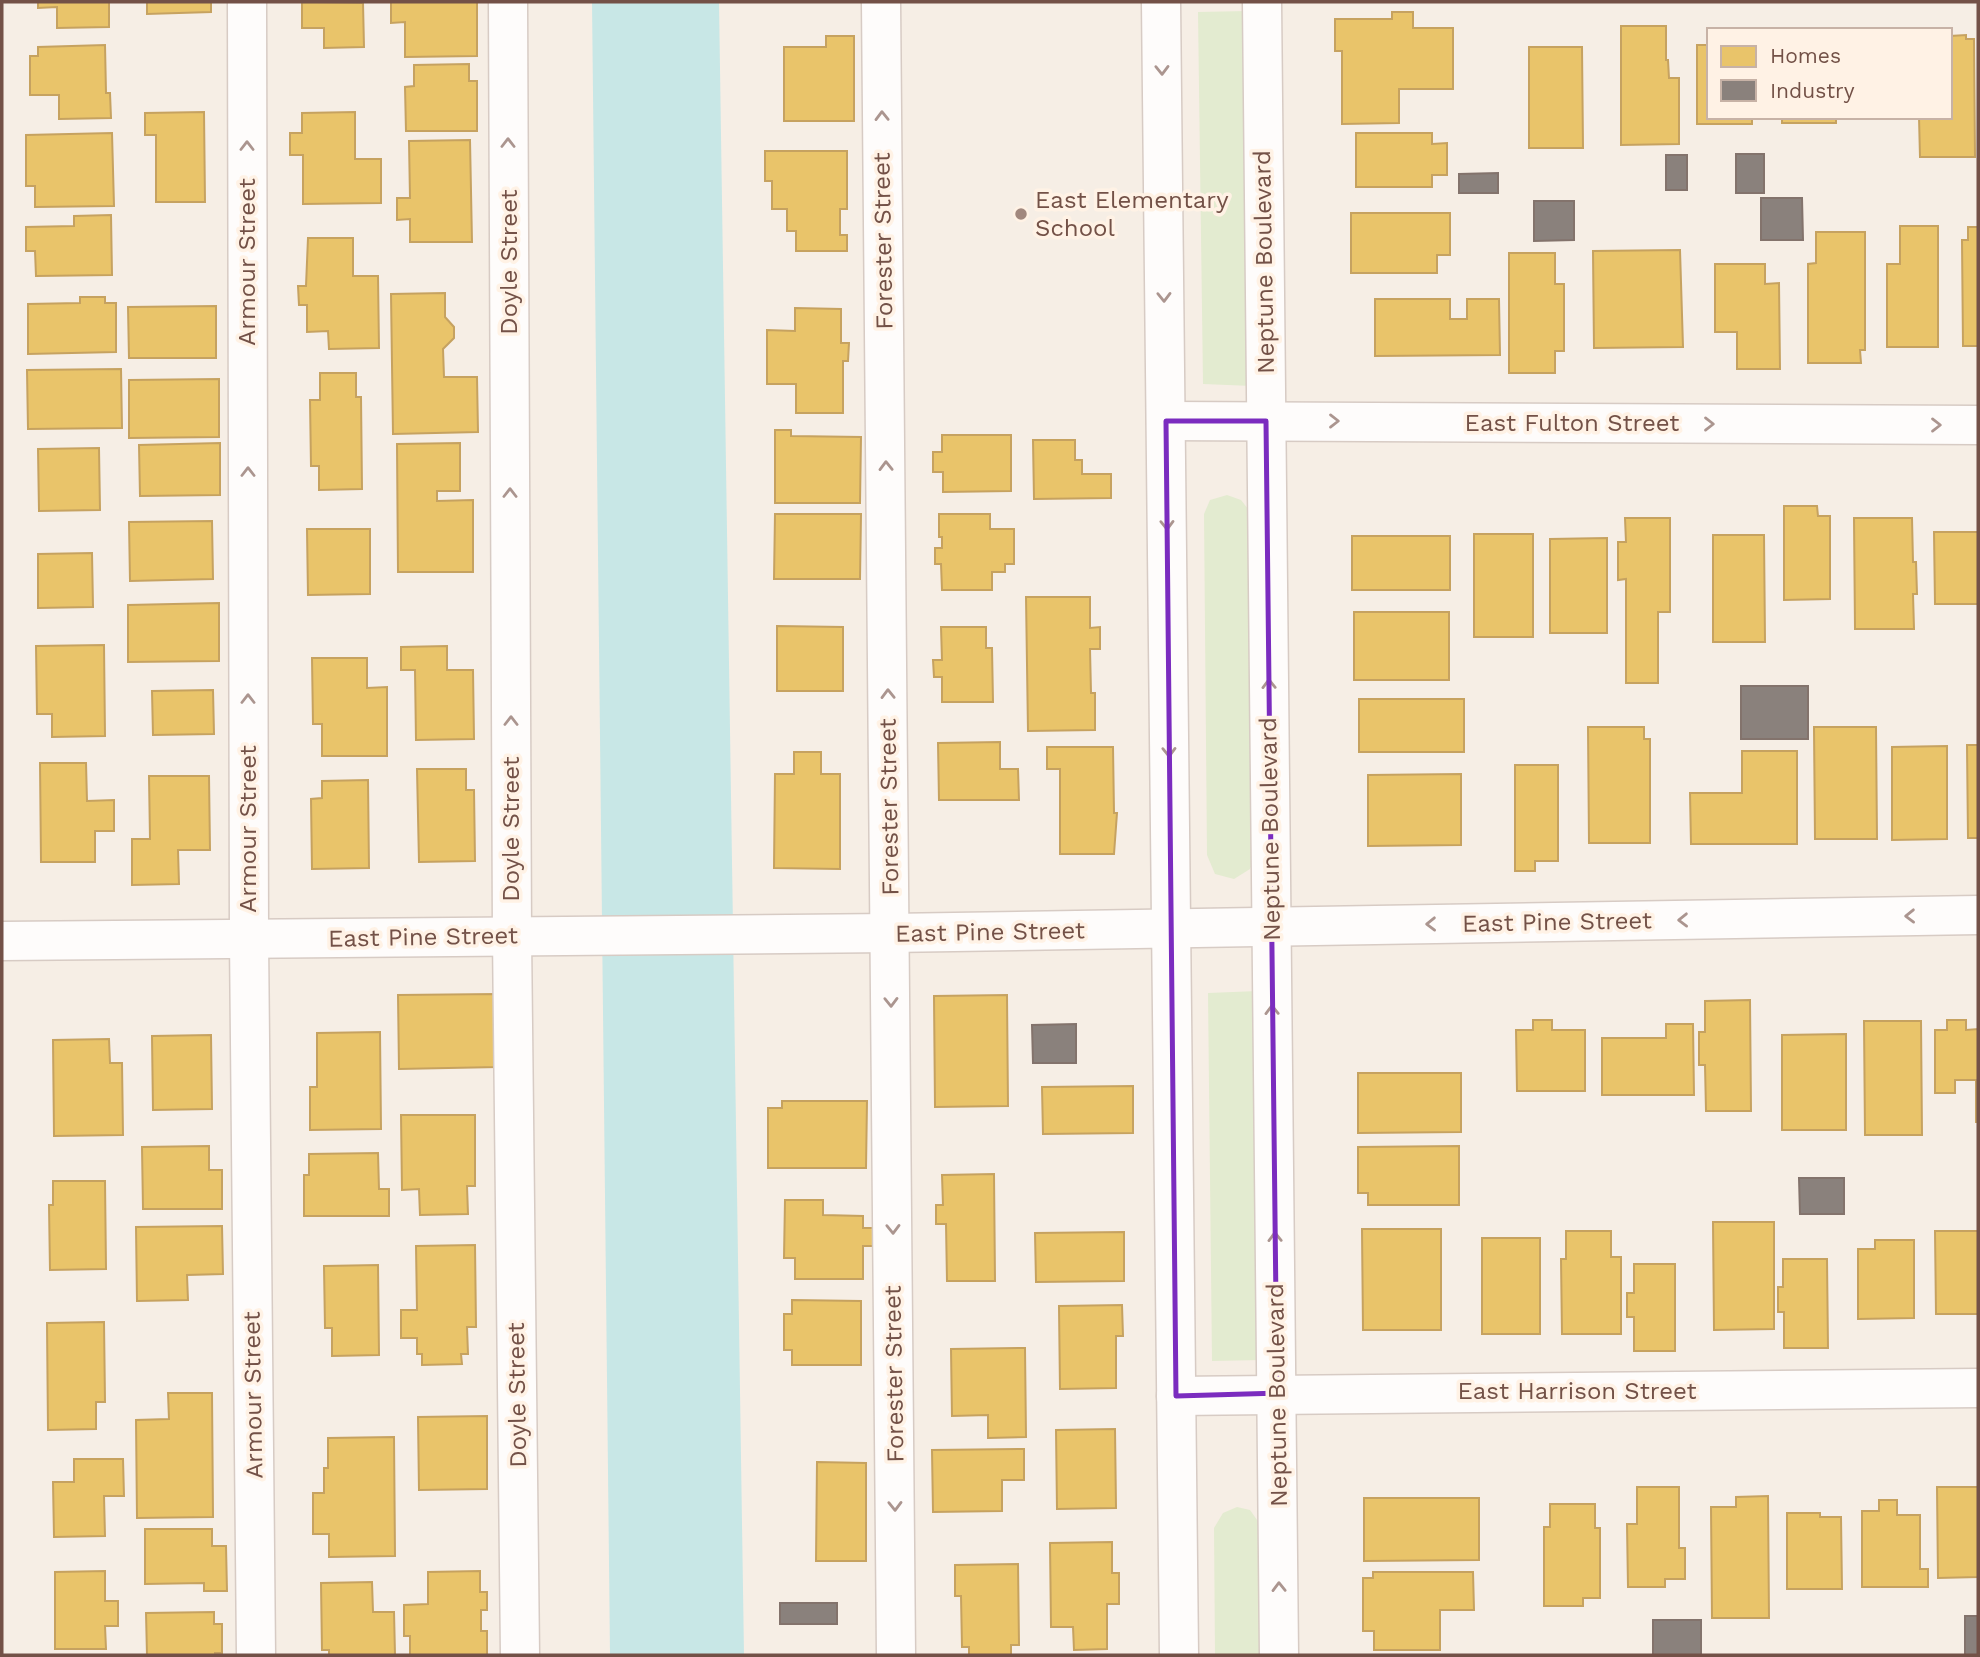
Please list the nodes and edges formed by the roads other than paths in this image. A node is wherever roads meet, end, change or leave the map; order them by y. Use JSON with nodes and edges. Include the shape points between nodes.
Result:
{"nodes":[{"id":1,"x":247,"y":2,"type":"edge"},
{"id":2,"x":508,"y":2,"type":"edge"},
{"id":3,"x":881,"y":2,"type":"edge"},
{"id":4,"x":1161,"y":2,"type":"edge"},
{"id":5,"x":1262,"y":2,"type":"edge"},
{"id":6,"x":1166,"y":421,"type":"junction"},
{"id":7,"x":1266,"y":421,"type":"junction"},
{"id":8,"x":1978,"y":425,"type":"edge"},
{"id":9,"x":1978,"y":915,"type":"edge"},
{"id":10,"x":1271,"y":927,"type":"junction"},
{"id":11,"x":1171,"y":929,"type":"junction"},
{"id":12,"x":890,"y":933,"type":"junction"},
{"id":13,"x":512,"y":936,"type":"junction"},
{"id":14,"x":248,"y":939,"type":"junction"},
{"id":15,"x":2,"y":941,"type":"edge"},
{"id":16,"x":1978,"y":1388,"type":"edge"},
{"id":17,"x":1277,"y":1393,"type":"junction"},
{"id":18,"x":1176,"y":1396,"type":"junction"},
{"id":19,"x":256,"y":1655,"type":"edge"},
{"id":20,"x":520,"y":1655,"type":"edge"},
{"id":21,"x":897,"y":1655,"type":"edge"},
{"id":22,"x":1179,"y":1655,"type":"edge"},
{"id":23,"x":1279,"y":1655,"type":"edge"}],
"edges":[{"from":14,"to":1,"type":"street","name":"Armour Street","one_way":true},
{"from":13,"to":2,"type":"street","name":"Doyle Street","one_way":true},
{"from":12,"to":3,"type":"street","name":"Forester Street","one_way":true},
{"from":4,"to":6,"type":"street","one_way":true},
{"from":5,"to":7,"type":"street","name":"Neptune Boulevard"},
{"from":6,"to":7,"type":"street","name":"East Fulton Street"},
{"from":6,"to":11,"type":"street","one_way":true},
{"from":7,"to":8,"type":"street","name":"East Fulton Street","one_way":true},
{"from":10,"to":7,"type":"street","name":"Neptune Boulevard","one_way":true},
{"from":9,"to":10,"type":"street","name":"East Pine Street","one_way":true},
{"from":10,"to":11,"type":"street","name":"East Pine Street"},
{"from":17,"to":10,"type":"street","name":"Neptune Boulevard","one_way":true},
{"from":11,"to":12,"type":"street","name":"East Pine Street"},
{"from":11,"to":18,"type":"street"},
{"from":12,"to":13,"type":"street","name":"East Pine Street"},
{"from":12,"to":21,"type":"street","name":"Forester Street","one_way":true},
{"from":13,"to":14,"type":"street","name":"East Pine Street"},
{"from":13,"to":20,"type":"street","name":"Doyle Street"},
{"from":14,"to":15,"type":"street","name":"East Pine Street"},
{"from":14,"to":19,"type":"street","name":"Armour Street"},
{"from":16,"to":17,"type":"street","name":"East Harrison Street"},
{"from":17,"to":18,"type":"street","name":"East Harrison Street"},
{"from":23,"to":17,"type":"street","name":"Neptune Boulevard","one_way":true},
{"from":18,"to":22,"type":"street"}]}
